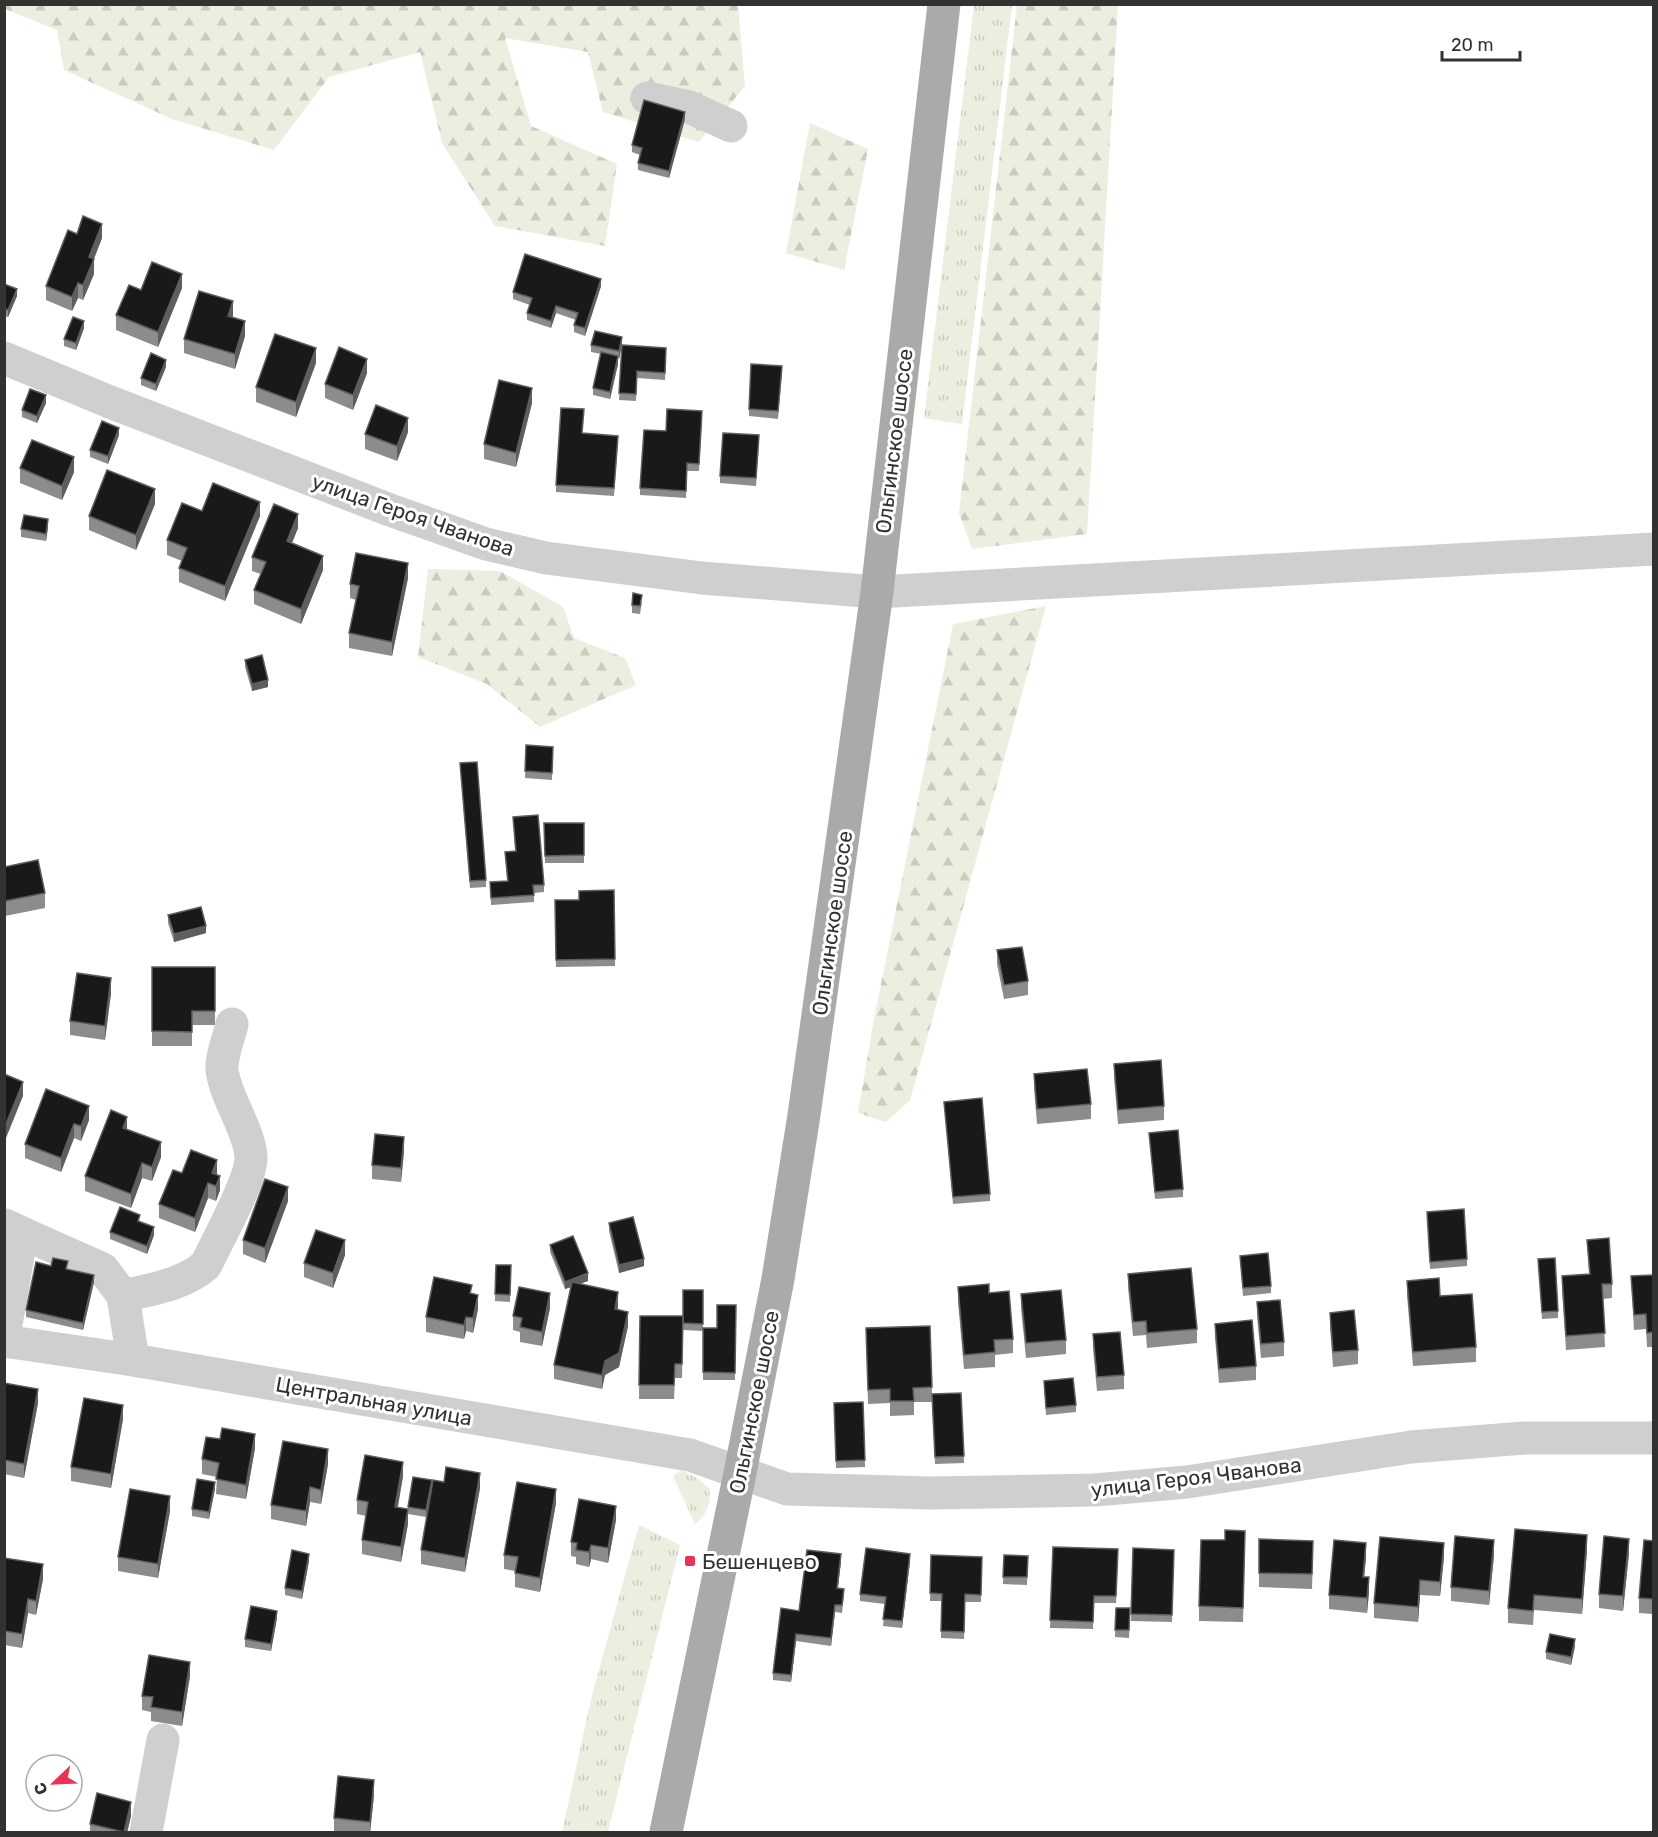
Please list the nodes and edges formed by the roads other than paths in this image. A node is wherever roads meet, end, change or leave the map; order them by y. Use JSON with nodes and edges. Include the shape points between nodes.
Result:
{"nodes":[{"id":1,"x":944,"y":4,"type":"edge"},
{"id":2,"x":647,"y":98,"type":"edge"},
{"id":3,"x":731,"y":126,"type":"dead end"},
{"id":4,"x":4,"y":358,"type":"edge"},
{"id":5,"x":1653,"y":549,"type":"edge"},
{"id":6,"x":877,"y":592,"type":"junction"},
{"id":7,"x":232,"y":1024,"type":"dead end"},
{"id":8,"x":14,"y":1229,"type":"edge"},
{"id":9,"x":123,"y":1296,"type":"junction"},
{"id":10,"x":4,"y":1336,"type":"edge"},
{"id":11,"x":4,"y":1341,"type":"edge"},
{"id":12,"x":133,"y":1360,"type":"junction"},
{"id":13,"x":1653,"y":1438,"type":"edge"},
{"id":14,"x":741,"y":1473,"type":"junction"},
{"id":15,"x":163,"y":1740,"type":"dead end"},
{"id":16,"x":146,"y":1833,"type":"edge"},
{"id":17,"x":666,"y":1833,"type":"edge"}],
"edges":[{"from":1,"to":6,"type":"main road","name":"Ольгинское шоссе"},
{"from":2,"to":3,"type":"street","via":[[689,107]]},
{"from":4,"to":6,"type":"street","name":"улица Героя Чванова","via":[[486,544],[546,558],[691,577]]},
{"from":5,"to":6,"type":"street","name":"улица Героя Чванова"},
{"from":6,"to":14,"type":"main road","name":"Ольгинское шоссе","via":[[804,1115]]},
{"from":7,"to":9,"type":"street","via":[[222,1067],[248,1142],[251,1157],[247,1176],[206,1265],[181,1282]]},
{"from":8,"to":9,"type":"street","via":[[103,1269]]},
{"from":8,"to":10,"type":"street"},
{"from":9,"to":12,"type":"street"},
{"from":11,"to":12,"type":"street","name":"Центральная улица"},
{"from":12,"to":14,"type":"street","name":"Центральная улица","via":[[690,1455]]},
{"from":13,"to":14,"type":"street","name":"улица Героя Чванова","via":[[1524,1438],[1411,1447],[1187,1482],[1095,1490],[930,1493],[787,1489]]},
{"from":14,"to":17,"type":"main road","name":"Ольгинское шоссе"},
{"from":15,"to":16,"type":"street"}]}
